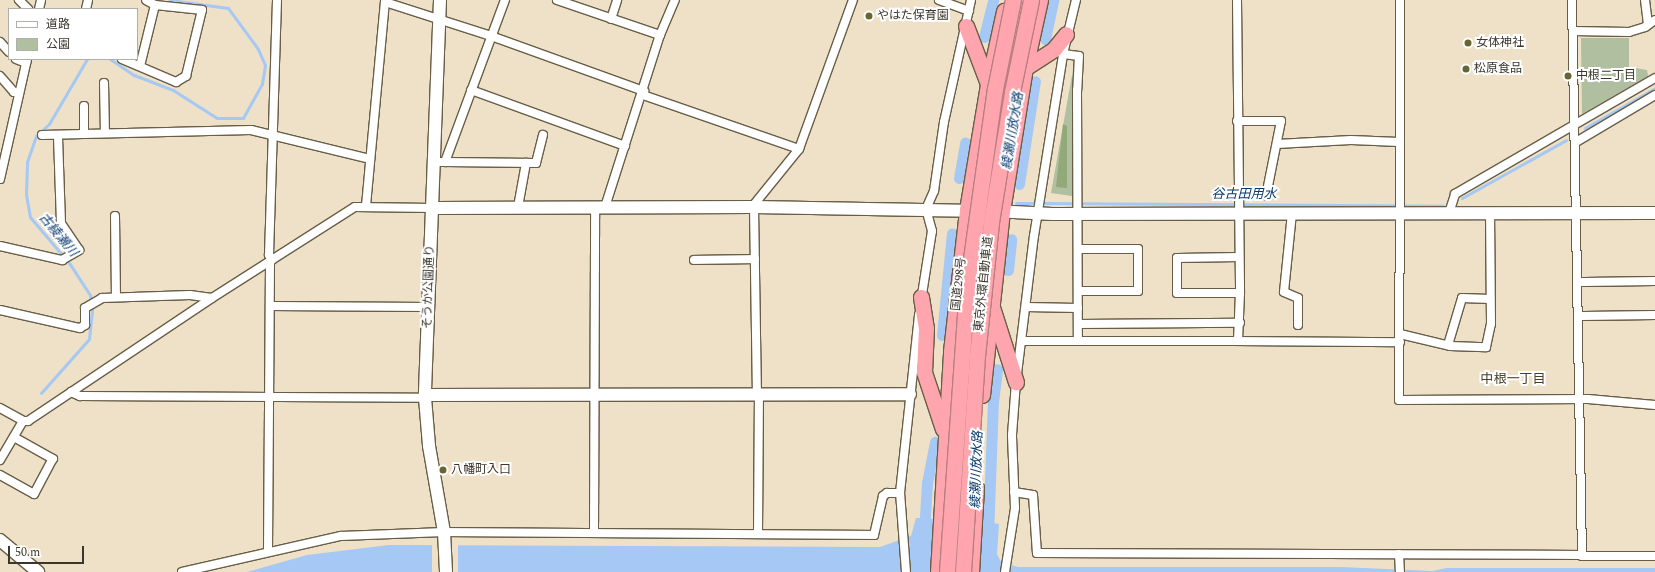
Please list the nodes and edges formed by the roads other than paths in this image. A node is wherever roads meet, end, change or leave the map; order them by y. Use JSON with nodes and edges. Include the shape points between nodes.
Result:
{"nodes":[{"id":1,"x":19,"y":0,"type":"edge"},
{"id":2,"x":146,"y":0,"type":"edge"},
{"id":3,"x":277,"y":0,"type":"edge"},
{"id":4,"x":440,"y":0,"type":"edge"},
{"id":5,"x":505,"y":0,"type":"edge"},
{"id":6,"x":557,"y":0,"type":"edge"},
{"id":7,"x":618,"y":0,"type":"edge"},
{"id":8,"x":675,"y":0,"type":"edge"},
{"id":9,"x":853,"y":0,"type":"edge"},
{"id":10,"x":939,"y":0,"type":"edge"},
{"id":11,"x":971,"y":0,"type":"edge"},
{"id":12,"x":1006,"y":0,"type":"edge"},
{"id":13,"x":1013,"y":0,"type":"edge"},
{"id":14,"x":1031,"y":0,"type":"edge"},
{"id":15,"x":1040,"y":0,"type":"edge"},
{"id":16,"x":1076,"y":0,"type":"edge"},
{"id":17,"x":1237,"y":0,"type":"edge"},
{"id":18,"x":1400,"y":0,"type":"edge"},
{"id":19,"x":1572,"y":0,"type":"edge"},
{"id":20,"x":1645,"y":0,"type":"edge"},
{"id":21,"x":385,"y":1,"type":"edge"},
{"id":22,"x":155,"y":4,"type":"junction"},
{"id":23,"x":27,"y":8,"type":"edge"},
{"id":24,"x":969,"y":11,"type":"junction"},
{"id":25,"x":611,"y":19,"type":"junction"},
{"id":26,"x":440,"y":20,"type":"junction"},
{"id":27,"x":1655,"y":20,"type":"edge"},
{"id":28,"x":1648,"y":25,"type":"junction"},
{"id":29,"x":966,"y":26,"type":"junction"},
{"id":30,"x":1573,"y":31,"type":"junction"},
{"id":31,"x":1066,"y":34,"type":"junction"},
{"id":32,"x":491,"y":36,"type":"junction"},
{"id":33,"x":660,"y":36,"type":"junction"},
{"id":34,"x":0,"y":42,"type":"edge"},
{"id":35,"x":8,"y":51,"type":"edge"},
{"id":36,"x":1063,"y":54,"type":"junction"},
{"id":37,"x":125,"y":60,"type":"edge"},
{"id":38,"x":26,"y":61,"type":"edge"},
{"id":39,"x":140,"y":66,"type":"junction"},
{"id":40,"x":1025,"y":68,"type":"junction"},
{"id":41,"x":0,"y":76,"type":"edge"},
{"id":42,"x":1655,"y":78,"type":"edge"},
{"id":43,"x":104,"y":83,"type":"dead end"},
{"id":44,"x":988,"y":84,"type":"junction"},
{"id":45,"x":470,"y":90,"type":"junction"},
{"id":46,"x":19,"y":93,"type":"junction"},
{"id":47,"x":643,"y":93,"type":"junction"},
{"id":48,"x":1655,"y":95,"type":"edge"},
{"id":49,"x":84,"y":106,"type":"dead end"},
{"id":50,"x":1237,"y":121,"type":"junction"},
{"id":51,"x":1575,"y":123,"type":"junction"},
{"id":52,"x":105,"y":133,"type":"junction"},
{"id":53,"x":84,"y":134,"type":"junction"},
{"id":54,"x":42,"y":135,"type":"dead end"},
{"id":55,"x":58,"y":135,"type":"junction"},
{"id":56,"x":273,"y":135,"type":"junction"},
{"id":57,"x":543,"y":135,"type":"dead end"},
{"id":58,"x":1399,"y":142,"type":"junction"},
{"id":59,"x":1576,"y":142,"type":"junction"},
{"id":60,"x":1277,"y":144,"type":"junction"},
{"id":61,"x":625,"y":146,"type":"junction"},
{"id":62,"x":799,"y":149,"type":"junction"},
{"id":63,"x":370,"y":159,"type":"junction"},
{"id":64,"x":440,"y":162,"type":"junction"},
{"id":65,"x":526,"y":163,"type":"junction"},
{"id":66,"x":0,"y":179,"type":"edge"},
{"id":67,"x":1266,"y":196,"type":"dead end"},
{"id":68,"x":366,"y":206,"type":"junction"},
{"id":69,"x":518,"y":207,"type":"junction"},
{"id":70,"x":600,"y":207,"type":"junction"},
{"id":71,"x":753,"y":207,"type":"junction"},
{"id":72,"x":433,"y":208,"type":"junction"},
{"id":73,"x":926,"y":209,"type":"junction"},
{"id":74,"x":967,"y":210,"type":"junction"},
{"id":75,"x":1002,"y":211,"type":"junction"},
{"id":76,"x":1037,"y":212,"type":"junction"},
{"id":77,"x":1240,"y":213,"type":"junction"},
{"id":78,"x":1292,"y":213,"type":"junction"},
{"id":79,"x":1400,"y":213,"type":"junction"},
{"id":80,"x":1449,"y":213,"type":"junction"},
{"id":81,"x":1490,"y":213,"type":"junction"},
{"id":82,"x":1577,"y":213,"type":"junction"},
{"id":83,"x":1655,"y":213,"type":"edge"},
{"id":84,"x":1078,"y":214,"type":"junction"},
{"id":85,"x":115,"y":216,"type":"dead end"},
{"id":86,"x":0,"y":246,"type":"edge"},
{"id":87,"x":1078,"y":249,"type":"junction"},
{"id":88,"x":1240,"y":257,"type":"junction"},
{"id":89,"x":755,"y":259,"type":"junction"},
{"id":90,"x":62,"y":260,"type":"junction"},
{"id":91,"x":694,"y":260,"type":"dead end"},
{"id":92,"x":271,"y":261,"type":"junction"},
{"id":93,"x":60,"y":269,"type":"dead end"},
{"id":94,"x":1655,"y":281,"type":"edge"},
{"id":95,"x":1578,"y":282,"type":"junction"},
{"id":96,"x":1078,"y":291,"type":"junction"},
{"id":97,"x":1240,"y":293,"type":"junction"},
{"id":98,"x":116,"y":296,"type":"junction"},
{"id":99,"x":921,"y":297,"type":"junction"},
{"id":100,"x":212,"y":298,"type":"junction"},
{"id":101,"x":1490,"y":299,"type":"junction"},
{"id":102,"x":990,"y":300,"type":"junction"},
{"id":103,"x":270,"y":306,"type":"junction"},
{"id":104,"x":429,"y":306,"type":"junction"},
{"id":105,"x":1026,"y":307,"type":"junction"},
{"id":106,"x":1078,"y":308,"type":"junction"},
{"id":107,"x":0,"y":310,"type":"edge"},
{"id":108,"x":1655,"y":315,"type":"edge"},
{"id":109,"x":1578,"y":316,"type":"junction"},
{"id":110,"x":1240,"y":323,"type":"junction"},
{"id":111,"x":1078,"y":324,"type":"junction"},
{"id":112,"x":1298,"y":325,"type":"dead end"},
{"id":113,"x":1400,"y":334,"type":"junction"},
{"id":114,"x":1022,"y":342,"type":"junction"},
{"id":115,"x":1078,"y":342,"type":"junction"},
{"id":116,"x":1238,"y":342,"type":"junction"},
{"id":117,"x":1400,"y":342,"type":"junction"},
{"id":118,"x":1448,"y":345,"type":"junction"},
{"id":119,"x":1016,"y":382,"type":"junction"},
{"id":120,"x":71,"y":392,"type":"junction"},
{"id":121,"x":758,"y":393,"type":"junction"},
{"id":122,"x":910,"y":394,"type":"junction"},
{"id":123,"x":425,"y":396,"type":"junction"},
{"id":124,"x":595,"y":396,"type":"junction"},
{"id":125,"x":268,"y":397,"type":"junction"},
{"id":126,"x":1580,"y":399,"type":"junction"},
{"id":127,"x":1655,"y":405,"type":"edge"},
{"id":128,"x":0,"y":408,"type":"edge"},
{"id":129,"x":23,"y":421,"type":"junction"},
{"id":130,"x":946,"y":435,"type":"junction"},
{"id":131,"x":14,"y":437,"type":"junction"},
{"id":132,"x":0,"y":460,"type":"edge"},
{"id":133,"x":0,"y":475,"type":"edge"},
{"id":134,"x":1014,"y":492,"type":"junction"},
{"id":135,"x":900,"y":493,"type":"junction"},
{"id":136,"x":594,"y":533,"type":"junction"},
{"id":137,"x":758,"y":533,"type":"junction"},
{"id":138,"x":444,"y":535,"type":"junction"},
{"id":139,"x":0,"y":540,"type":"edge"},
{"id":140,"x":268,"y":551,"type":"junction"},
{"id":141,"x":1399,"y":554,"type":"junction"},
{"id":142,"x":1582,"y":555,"type":"junction"},
{"id":143,"x":1655,"y":556,"type":"edge"},
{"id":144,"x":38,"y":572,"type":"edge"},
{"id":145,"x":182,"y":572,"type":"edge"},
{"id":146,"x":446,"y":572,"type":"edge"},
{"id":147,"x":906,"y":572,"type":"edge"},
{"id":148,"x":938,"y":572,"type":"edge"},
{"id":149,"x":947,"y":572,"type":"edge"},
{"id":150,"x":963,"y":572,"type":"edge"},
{"id":151,"x":972,"y":572,"type":"edge"},
{"id":152,"x":1005,"y":572,"type":"edge"},
{"id":153,"x":1400,"y":572,"type":"edge"}],
"edges":[{"from":1,"to":23,"type":"street"},
{"from":2,"to":22,"type":"street"},
{"from":3,"to":56,"type":"street"},
{"from":4,"to":26,"type":"street","name":"そうか公園通り"},
{"from":5,"to":32,"type":"street"},
{"from":6,"to":25,"type":"street"},
{"from":7,"to":25,"type":"street"},
{"from":8,"to":33,"type":"street"},
{"from":9,"to":62,"type":"street"},
{"from":10,"to":24,"type":"street"},
{"from":11,"to":24,"type":"street"},
{"from":12,"to":44,"type":"highway","name":"国道298号"},
{"from":13,"to":149,"type":"highway","name":"東京外環自動車道","bridge":true,"via":[[992,105],[967,287]]},
{"from":14,"to":150,"type":"highway","name":"東京外環自動車道","bridge":true,"via":[[1012,92],[991,222],[976,364]]},
{"from":15,"to":40,"type":"highway"},
{"from":16,"to":31,"type":"street"},
{"from":17,"to":50,"type":"street"},
{"from":18,"to":58,"type":"street"},
{"from":19,"to":30,"type":"street"},
{"from":20,"to":28,"type":"street"},
{"from":21,"to":26,"type":"street"},
{"from":21,"to":63,"type":"street"},
{"from":22,"to":39,"type":"street"},
{"from":22,"to":39,"type":"street","via":[[202,10],[186,76],[176,82]]},
{"from":24,"to":29,"type":"street"},
{"from":25,"to":33,"type":"street"},
{"from":26,"to":32,"type":"street"},
{"from":26,"to":64,"type":"street","name":"そうか公園通り"},
{"from":27,"to":28,"type":"street"},
{"from":28,"to":30,"type":"street","via":[[1629,32]]},
{"from":29,"to":44,"type":"highway"},
{"from":29,"to":73,"type":"street","via":[[960,41],[944,122],[934,190]]},
{"from":30,"to":51,"type":"street"},
{"from":31,"to":36,"type":"street"},
{"from":31,"to":40,"type":"highway","via":[[1054,49]]},
{"from":32,"to":45,"type":"street"},
{"from":32,"to":47,"type":"street"},
{"from":33,"to":47,"type":"street"},
{"from":34,"to":35,"type":"street"},
{"from":36,"to":76,"type":"street"},
{"from":36,"to":84,"type":"street","via":[[1079,56]]},
{"from":37,"to":39,"type":"street"},
{"from":38,"to":46,"type":"street"},
{"from":40,"to":75,"type":"highway"},
{"from":41,"to":46,"type":"street","via":[[14,92]]},
{"from":42,"to":51,"type":"street"},
{"from":43,"to":52,"type":"street"},
{"from":44,"to":74,"type":"highway","name":"国道298号"},
{"from":45,"to":61,"type":"street"},
{"from":45,"to":64,"type":"street"},
{"from":46,"to":66,"type":"street"},
{"from":47,"to":61,"type":"street"},
{"from":47,"to":62,"type":"street"},
{"from":48,"to":59,"type":"street"},
{"from":49,"to":53,"type":"street"},
{"from":50,"to":60,"type":"street","via":[[1280,122]]},
{"from":50,"to":77,"type":"street"},
{"from":51,"to":59,"type":"street"},
{"from":51,"to":80,"type":"street","via":[[1455,194]]},
{"from":52,"to":53,"type":"street"},
{"from":52,"to":56,"type":"street","via":[[251,130]]},
{"from":53,"to":55,"type":"street"},
{"from":54,"to":55,"type":"street"},
{"from":55,"to":90,"type":"street","via":[[61,223],[79,250]]},
{"from":56,"to":63,"type":"street"},
{"from":56,"to":92,"type":"street","via":[[269,255]]},
{"from":57,"to":65,"type":"street","via":[[536,163]]},
{"from":58,"to":60,"type":"street","via":[[1351,140]]},
{"from":58,"to":79,"type":"street"},
{"from":59,"to":82,"type":"street"},
{"from":60,"to":67,"type":"street"},
{"from":61,"to":70,"type":"street"},
{"from":62,"to":71,"type":"street"},
{"from":63,"to":68,"type":"street"},
{"from":64,"to":65,"type":"street"},
{"from":64,"to":72,"type":"street","name":"そうか公園通り"},
{"from":65,"to":69,"type":"street"},
{"from":68,"to":72,"type":"street"},
{"from":68,"to":92,"type":"street","via":[[355,208]]},
{"from":69,"to":70,"type":"street"},
{"from":69,"to":72,"type":"street"},
{"from":70,"to":71,"type":"street"},
{"from":70,"to":124,"type":"street"},
{"from":71,"to":73,"type":"street"},
{"from":71,"to":89,"type":"street"},
{"from":72,"to":104,"type":"street","name":"そうか公園通り"},
{"from":73,"to":74,"type":"street"},
{"from":73,"to":99,"type":"street","via":[[932,230]]},
{"from":74,"to":75,"type":"street"},
{"from":74,"to":130,"type":"highway","name":"国道298号","via":[[951,351]]},
{"from":75,"to":76,"type":"street"},
{"from":75,"to":102,"type":"highway"},
{"from":76,"to":84,"type":"street"},
{"from":76,"to":105,"type":"street"},
{"from":77,"to":78,"type":"street"},
{"from":77,"to":84,"type":"street"},
{"from":77,"to":88,"type":"street"},
{"from":78,"to":79,"type":"street"},
{"from":78,"to":112,"type":"street","via":[[1284,292],[1298,298]]},
{"from":79,"to":80,"type":"street"},
{"from":79,"to":113,"type":"street"},
{"from":80,"to":81,"type":"street"},
{"from":81,"to":82,"type":"street"},
{"from":81,"to":101,"type":"street"},
{"from":82,"to":83,"type":"street"},
{"from":82,"to":95,"type":"street"},
{"from":84,"to":87,"type":"street"},
{"from":85,"to":98,"type":"street"},
{"from":86,"to":90,"type":"street"},
{"from":87,"to":96,"type":"street"},
{"from":87,"to":96,"type":"street","via":[[1138,249],[1138,290]]},
{"from":88,"to":97,"type":"street"},
{"from":88,"to":97,"type":"street","via":[[1177,258],[1177,293]]},
{"from":89,"to":91,"type":"street"},
{"from":89,"to":121,"type":"street"},
{"from":90,"to":93,"type":"street"},
{"from":92,"to":100,"type":"street"},
{"from":92,"to":103,"type":"street"},
{"from":94,"to":95,"type":"street"},
{"from":95,"to":109,"type":"street"},
{"from":96,"to":106,"type":"street"},
{"from":97,"to":110,"type":"street"},
{"from":98,"to":100,"type":"street","via":[[204,295]]},
{"from":98,"to":107,"type":"street","via":[[102,298],[85,308],[86,325],[80,328]]},
{"from":99,"to":122,"type":"street"},
{"from":99,"to":130,"type":"highway","via":[[926,328],[924,372]]},
{"from":100,"to":120,"type":"street"},
{"from":101,"to":118,"type":"street","via":[[1462,298]]},
{"from":101,"to":118,"type":"street","via":[[1491,324],[1486,347]]},
{"from":102,"to":119,"type":"highway"},
{"from":102,"to":151,"type":"highway"},
{"from":103,"to":104,"type":"street"},
{"from":103,"to":125,"type":"street"},
{"from":104,"to":123,"type":"street","name":"そうか公園通り"},
{"from":105,"to":106,"type":"street"},
{"from":105,"to":114,"type":"street"},
{"from":106,"to":111,"type":"street"},
{"from":108,"to":109,"type":"street"},
{"from":109,"to":126,"type":"street"},
{"from":110,"to":111,"type":"street"},
{"from":110,"to":116,"type":"street"},
{"from":111,"to":115,"type":"street"},
{"from":113,"to":117,"type":"street"},
{"from":113,"to":118,"type":"street"},
{"from":114,"to":115,"type":"street"},
{"from":114,"to":119,"type":"street"},
{"from":115,"to":116,"type":"street"},
{"from":116,"to":117,"type":"street"},
{"from":117,"to":126,"type":"street","via":[[1399,400]]},
{"from":119,"to":134,"type":"street","via":[[1012,435]]},
{"from":120,"to":125,"type":"street","via":[[80,396]]},
{"from":120,"to":129,"type":"street","via":[[28,421]]},
{"from":121,"to":122,"type":"street"},
{"from":121,"to":124,"type":"street"},
{"from":121,"to":137,"type":"street"},
{"from":122,"to":135,"type":"street"},
{"from":123,"to":124,"type":"street"},
{"from":123,"to":125,"type":"street"},
{"from":123,"to":138,"type":"street","name":"そうか公園通り","via":[[429,446]]},
{"from":124,"to":136,"type":"street"},
{"from":125,"to":140,"type":"street"},
{"from":126,"to":127,"type":"street"},
{"from":126,"to":142,"type":"street"},
{"from":128,"to":129,"type":"street"},
{"from":129,"to":131,"type":"street"},
{"from":130,"to":148,"type":"highway","name":"国道298号"},
{"from":131,"to":132,"type":"street"},
{"from":131,"to":133,"type":"street","via":[[53,459],[34,494]]},
{"from":134,"to":141,"type":"street","via":[[1033,495],[1037,553]]},
{"from":134,"to":152,"type":"street","via":[[1010,546]]},
{"from":135,"to":137,"type":"street","via":[[887,493],[883,496],[874,535]]},
{"from":135,"to":147,"type":"street"},
{"from":136,"to":137,"type":"street"},
{"from":136,"to":138,"type":"street"},
{"from":138,"to":140,"type":"street","via":[[341,536]]},
{"from":138,"to":146,"type":"street","name":"そうか公園通り"},
{"from":139,"to":144,"type":"street"},
{"from":140,"to":145,"type":"street"},
{"from":141,"to":142,"type":"street"},
{"from":141,"to":153,"type":"street"},
{"from":142,"to":143,"type":"street"}]}
